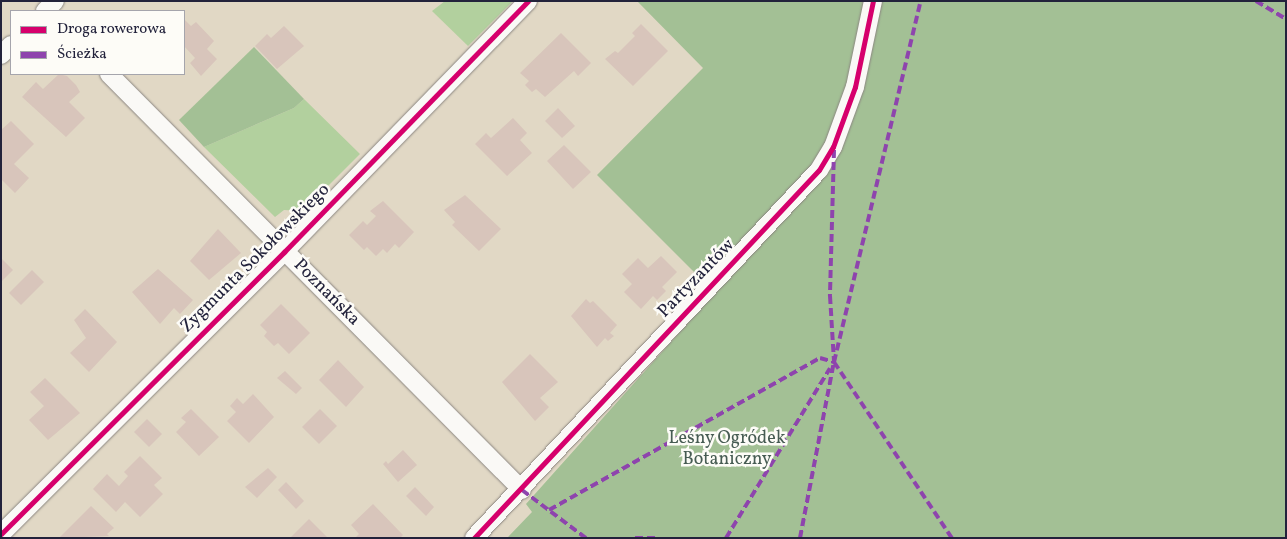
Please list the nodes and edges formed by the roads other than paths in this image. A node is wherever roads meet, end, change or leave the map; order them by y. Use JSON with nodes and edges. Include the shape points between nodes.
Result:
{"nodes":[{"id":1,"x":528,"y":1,"type":"edge"},
{"id":2,"x":873,"y":1,"type":"edge"},
{"id":3,"x":10,"y":46,"type":"edge"},
{"id":4,"x":1,"y":55,"type":"edge"},
{"id":5,"x":110,"y":75,"type":"edge"},
{"id":6,"x":284,"y":252,"type":"junction"},
{"id":7,"x":522,"y":490,"type":"junction"},
{"id":8,"x":1,"y":534,"type":"edge"},
{"id":9,"x":474,"y":538,"type":"edge"}],
"edges":[{"from":1,"to":6,"type":"street","name":"Zygmunta Sokołowskiego"},
{"from":2,"to":7,"type":"street","name":"Partyzantów","via":[[855,86],[833,147],[819,170],[598,403]]},
{"from":3,"to":4,"type":"street"},
{"from":5,"to":6,"type":"street","name":"Poznańska"},
{"from":6,"to":7,"type":"street","name":"Poznańska"},
{"from":6,"to":8,"type":"street","name":"Zygmunta Sokołowskiego"},
{"from":7,"to":9,"type":"street","name":"Partyzantów"}]}
